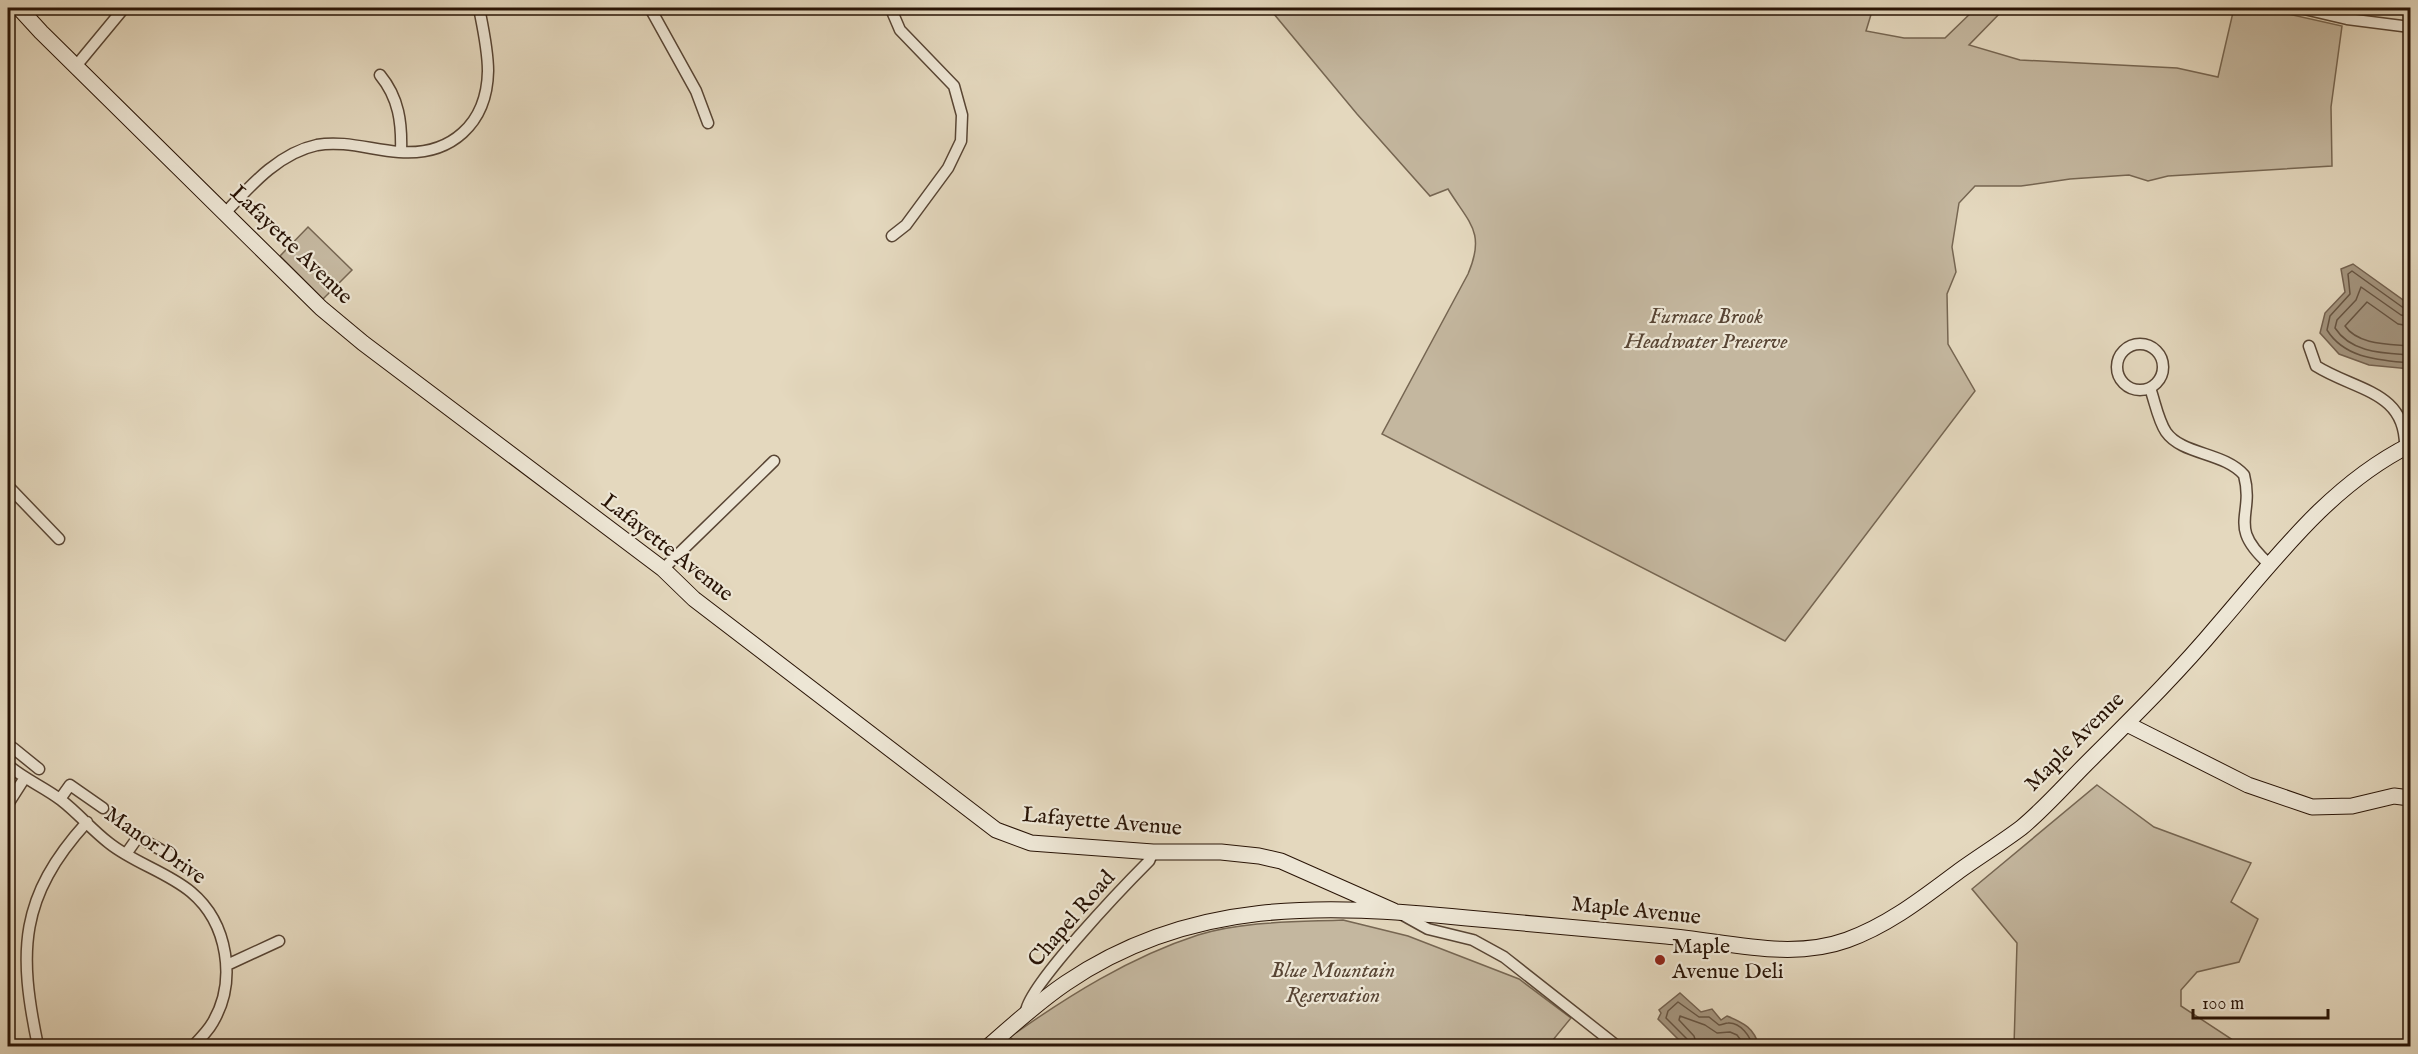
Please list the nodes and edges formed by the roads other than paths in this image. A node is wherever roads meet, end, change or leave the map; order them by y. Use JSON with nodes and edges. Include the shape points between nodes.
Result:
{"nodes":[{"id":1,"x":19,"y":8,"type":"edge"},
{"id":2,"x":124,"y":8,"type":"edge"},
{"id":3,"x":479,"y":8,"type":"edge"},
{"id":4,"x":650,"y":8,"type":"edge"},
{"id":5,"x":888,"y":8,"type":"edge"},
{"id":6,"x":2300,"y":8,"type":"edge"},
{"id":7,"x":2410,"y":27,"type":"edge"},
{"id":8,"x":76,"y":66,"type":"junction"},
{"id":9,"x":380,"y":75,"type":"dead end"},
{"id":10,"x":708,"y":123,"type":"dead end"},
{"id":11,"x":401,"y":152,"type":"junction"},
{"id":12,"x":226,"y":212,"type":"junction"},
{"id":13,"x":892,"y":236,"type":"dead end"},
{"id":14,"x":2309,"y":346,"type":"dead end"},
{"id":15,"x":2150,"y":388,"type":"junction"},
{"id":16,"x":2408,"y":446,"type":"edge"},
{"id":17,"x":774,"y":461,"type":"dead end"},
{"id":18,"x":8,"y":486,"type":"edge"},
{"id":19,"x":59,"y":539,"type":"dead end"},
{"id":20,"x":2270,"y":564,"type":"junction"},
{"id":21,"x":663,"y":569,"type":"junction"},
{"id":22,"x":2127,"y":724,"type":"junction"},
{"id":23,"x":8,"y":753,"type":"edge"},
{"id":24,"x":8,"y":765,"type":"edge"},
{"id":25,"x":39,"y":769,"type":"dead end"},
{"id":26,"x":24,"y":779,"type":"junction"},
{"id":27,"x":2410,"y":798,"type":"edge"},
{"id":28,"x":60,"y":799,"type":"junction"},
{"id":29,"x":8,"y":804,"type":"edge"},
{"id":30,"x":103,"y":808,"type":"dead end"},
{"id":31,"x":87,"y":822,"type":"junction"},
{"id":32,"x":1153,"y":852,"type":"junction"},
{"id":33,"x":126,"y":854,"type":"junction"},
{"id":34,"x":170,"y":855,"type":"dead end"},
{"id":35,"x":1394,"y":911,"type":"junction"},
{"id":36,"x":279,"y":941,"type":"dead end"},
{"id":37,"x":227,"y":965,"type":"junction"},
{"id":38,"x":1026,"y":1013,"type":"junction"},
{"id":39,"x":1612,"y":1045,"type":"edge"},
{"id":40,"x":38,"y":1047,"type":"edge"},
{"id":41,"x":192,"y":1047,"type":"edge"},
{"id":42,"x":989,"y":1047,"type":"edge"}],
"edges":[{"from":1,"to":8,"type":"street","name":"Lafayette Avenue"},
{"from":2,"to":8,"type":"street"},
{"from":3,"to":11,"type":"street","via":[[488,70],[485,98],[476,115],[446,146],[426,152]]},
{"from":4,"to":10,"type":"street","via":[[696,91]]},
{"from":5,"to":13,"type":"street","via":[[900,30],[954,86],[962,115],[961,141],[948,168],[906,225]]},
{"from":6,"to":7,"type":"street"},
{"from":8,"to":12,"type":"street","name":"Lafayette Avenue"},
{"from":9,"to":11,"type":"street","via":[[397,103]]},
{"from":11,"to":12,"type":"street","via":[[333,143],[305,148],[272,166]]},
{"from":12,"to":21,"type":"street","name":"Lafayette Avenue","via":[[321,308],[363,343]]},
{"from":14,"to":16,"type":"street","via":[[2316,366],[2394,407]]},
{"from":15,"to":15,"type":"street","via":[[2163,370],[2160,355],[2148,345],[2133,345],[2120,356],[2118,372],[2130,388]]},
{"from":15,"to":20,"type":"street","via":[[2162,424],[2172,438],[2230,464],[2244,476],[2243,525],[2250,544]]},
{"from":16,"to":20,"type":"street","name":"Maple Avenue","via":[[2368,469],[2339,492]]},
{"from":17,"to":21,"type":"street"},
{"from":18,"to":19,"type":"street"},
{"from":20,"to":22,"type":"street","name":"Maple Avenue"},
{"from":21,"to":32,"type":"street","name":"Lafayette Avenue","via":[[694,599],[1001,833],[1031,843]]},
{"from":22,"to":27,"type":"street","via":[[2248,785],[2312,807],[2352,806],[2394,796]]},
{"from":22,"to":35,"type":"street","name":"Maple Avenue","via":[[2025,825],[1913,905],[1873,929],[1830,945],[1778,950]]},
{"from":23,"to":25,"type":"street","via":[[12,748]]},
{"from":24,"to":26,"type":"street","name":"Manor Drive"},
{"from":26,"to":28,"type":"street","name":"Manor Drive"},
{"from":26,"to":29,"type":"street"},
{"from":28,"to":30,"type":"street","via":[[70,785]]},
{"from":28,"to":31,"type":"street","name":"Manor Drive"},
{"from":31,"to":33,"type":"street","name":"Manor Drive"},
{"from":31,"to":40,"type":"street","via":[[56,860],[30,919],[25,963]]},
{"from":32,"to":35,"type":"street","name":"Lafayette Avenue","via":[[1221,852],[1281,861]]},
{"from":32,"to":38,"type":"street","name":"Chapel Road","via":[[1052,970],[1027,1003]]},
{"from":33,"to":34,"type":"street","via":[[138,837]]},
{"from":33,"to":37,"type":"street","name":"Manor Drive","via":[[177,882],[200,901],[219,932]]},
{"from":35,"to":38,"type":"street","name":"Maple Avenue","via":[[1285,910],[1197,925],[1119,954],[1069,981]]},
{"from":35,"to":39,"type":"street","via":[[1428,928],[1473,939],[1488,947],[1530,975]]},
{"from":36,"to":37,"type":"street"},
{"from":37,"to":41,"type":"street","name":"Manor Drive","via":[[223,994],[213,1022]]},
{"from":38,"to":42,"type":"street","name":"Maple Avenue"}]}
